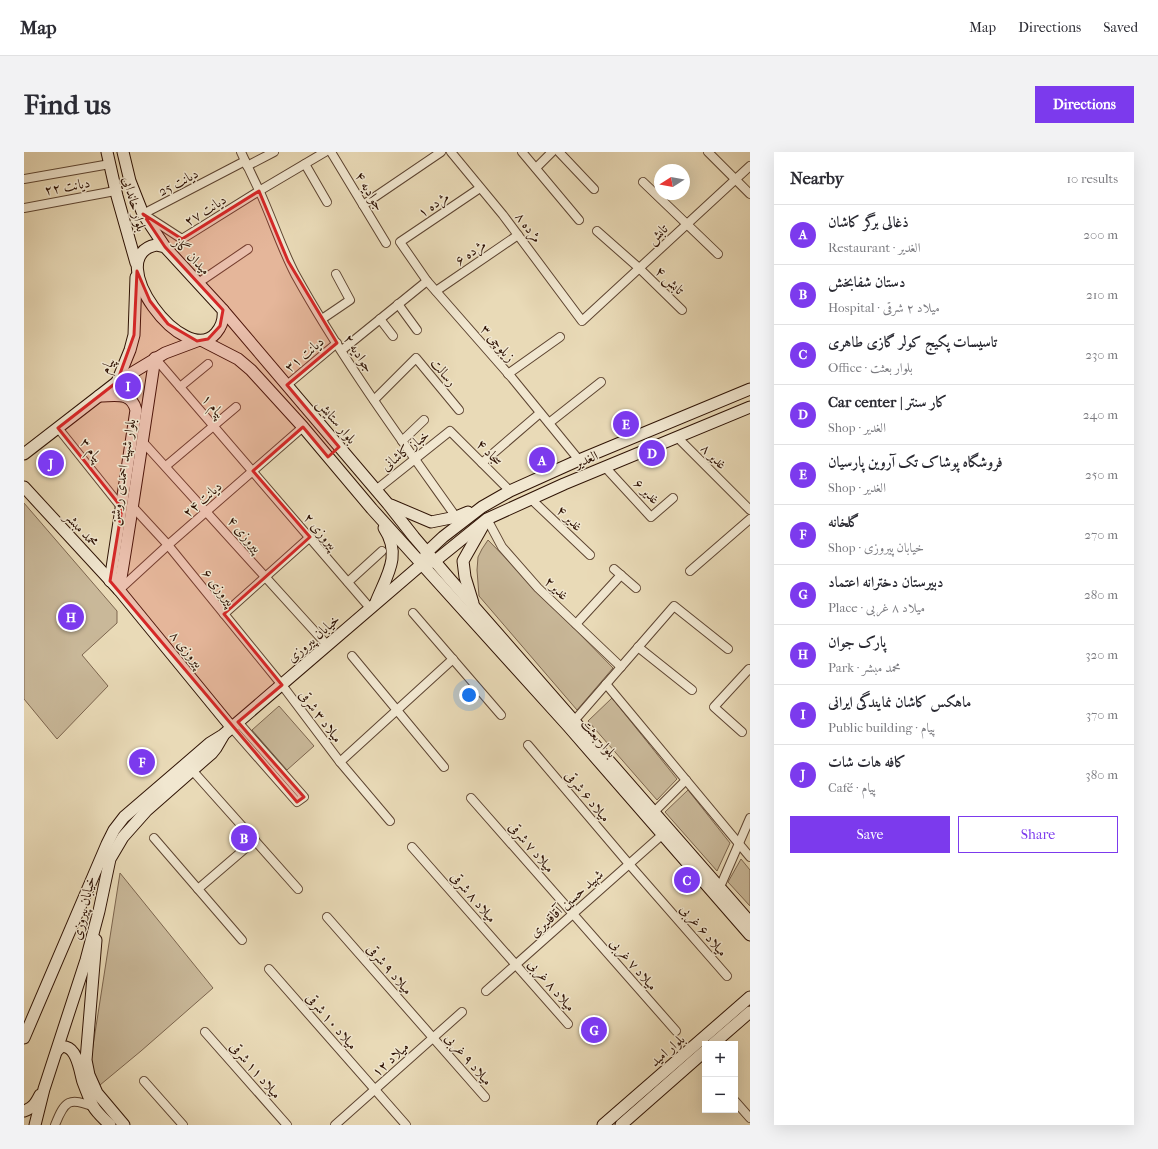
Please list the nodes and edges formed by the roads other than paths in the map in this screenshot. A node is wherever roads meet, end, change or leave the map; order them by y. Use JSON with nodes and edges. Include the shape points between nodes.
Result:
{"nodes":[{"id":1,"x":107,"y":152,"type":"edge"},
{"id":2,"x":122,"y":152,"type":"edge"},
{"id":3,"x":241,"y":152,"type":"edge"},
{"id":4,"x":274,"y":152,"type":"edge"},
{"id":5,"x":325,"y":152,"type":"edge"},
{"id":6,"x":331,"y":152,"type":"edge"},
{"id":7,"x":441,"y":152,"type":"edge"},
{"id":8,"x":451,"y":152,"type":"edge"},
{"id":9,"x":522,"y":152,"type":"edge"},
{"id":10,"x":552,"y":152,"type":"edge"},
{"id":11,"x":560,"y":152,"type":"edge"},
{"id":12,"x":708,"y":152,"type":"edge"},
{"id":13,"x":246,"y":163,"type":"junction"},
{"id":14,"x":110,"y":164,"type":"junction"},
{"id":15,"x":305,"y":164,"type":"junction"},
{"id":16,"x":750,"y":166,"type":"edge"},
{"id":17,"x":536,"y":168,"type":"junction"},
{"id":18,"x":24,"y":179,"type":"edge"},
{"id":19,"x":735,"y":180,"type":"junction"},
{"id":20,"x":643,"y":182,"type":"dead end"},
{"id":21,"x":480,"y":188,"type":"junction"},
{"id":22,"x":594,"y":189,"type":"dead end"},
{"id":23,"x":116,"y":191,"type":"junction"},
{"id":24,"x":259,"y":191,"type":"junction"},
{"id":25,"x":750,"y":194,"type":"edge"},
{"id":26,"x":327,"y":202,"type":"dead end"},
{"id":27,"x":363,"y":205,"type":"junction"},
{"id":28,"x":24,"y":208,"type":"edge"},
{"id":29,"x":143,"y":214,"type":"junction"},
{"id":30,"x":579,"y":220,"type":"dead end"},
{"id":31,"x":687,"y":224,"type":"junction"},
{"id":32,"x":597,"y":231,"type":"dead end"},
{"id":33,"x":518,"y":235,"type":"junction"},
{"id":34,"x":400,"y":242,"type":"joint"},
{"id":35,"x":386,"y":243,"type":"dead end"},
{"id":36,"x":165,"y":247,"type":"junction"},
{"id":37,"x":248,"y":249,"type":"dead end"},
{"id":38,"x":718,"y":254,"type":"dead end"},
{"id":39,"x":136,"y":267,"type":"junction"},
{"id":40,"x":639,"y":268,"type":"junction"},
{"id":41,"x":336,"y":274,"type":"dead end"},
{"id":42,"x":427,"y":281,"type":"junction"},
{"id":43,"x":198,"y":283,"type":"junction"},
{"id":44,"x":436,"y":291,"type":"junction"},
{"id":45,"x":398,"y":304,"type":"junction"},
{"id":46,"x":223,"y":310,"type":"junction"},
{"id":47,"x":682,"y":310,"type":"dead end"},
{"id":48,"x":322,"y":319,"type":"junction"},
{"id":49,"x":380,"y":319,"type":"junction"},
{"id":50,"x":582,"y":321,"type":"joint"},
{"id":51,"x":417,"y":330,"type":"dead end"},
{"id":52,"x":393,"y":336,"type":"dead end"},
{"id":53,"x":560,"y":337,"type":"dead end"},
{"id":54,"x":200,"y":341,"type":"junction"},
{"id":55,"x":337,"y":343,"type":"junction"},
{"id":56,"x":342,"y":350,"type":"junction"},
{"id":57,"x":155,"y":358,"type":"junction"},
{"id":58,"x":208,"y":364,"type":"dead end"},
{"id":59,"x":508,"y":374,"type":"junction"},
{"id":60,"x":118,"y":382,"type":"junction"},
{"id":61,"x":601,"y":382,"type":"dead end"},
{"id":62,"x":287,"y":385,"type":"junction"},
{"id":63,"x":180,"y":387,"type":"junction"},
{"id":64,"x":750,"y":389,"type":"edge"},
{"id":65,"x":99,"y":396,"type":"junction"},
{"id":66,"x":374,"y":400,"type":"junction"},
{"id":67,"x":236,"y":407,"type":"dead end"},
{"id":68,"x":750,"y":407,"type":"edge"},
{"id":69,"x":459,"y":410,"type":"dead end"},
{"id":70,"x":540,"y":412,"type":"junction"},
{"id":71,"x":424,"y":420,"type":"dead end"},
{"id":72,"x":549,"y":423,"type":"junction"},
{"id":73,"x":213,"y":426,"type":"junction"},
{"id":74,"x":302,"y":427,"type":"junction"},
{"id":75,"x":58,"y":428,"type":"junction"},
{"id":76,"x":450,"y":431,"type":"joint"},
{"id":77,"x":677,"y":437,"type":"junction"},
{"id":78,"x":142,"y":441,"type":"junction"},
{"id":79,"x":402,"y":441,"type":"junction"},
{"id":80,"x":339,"y":447,"type":"junction"},
{"id":81,"x":24,"y":454,"type":"edge"},
{"id":82,"x":328,"y":457,"type":"junction"},
{"id":83,"x":415,"y":459,"type":"junction"},
{"id":84,"x":580,"y":460,"type":"junction"},
{"id":85,"x":482,"y":463,"type":"junction"},
{"id":86,"x":166,"y":466,"type":"junction"},
{"id":87,"x":605,"y":467,"type":"junction"},
{"id":88,"x":558,"y":469,"type":"junction"},
{"id":89,"x":253,"y":471,"type":"junction"},
{"id":90,"x":131,"y":479,"type":"junction"},
{"id":91,"x":564,"y":484,"type":"junction"},
{"id":92,"x":24,"y":487,"type":"edge"},
{"id":93,"x":376,"y":490,"type":"junction"},
{"id":94,"x":510,"y":491,"type":"junction"},
{"id":95,"x":673,"y":498,"type":"dead end"},
{"id":96,"x":531,"y":499,"type":"junction"},
{"id":97,"x":388,"y":504,"type":"junction"},
{"id":98,"x":482,"y":507,"type":"junction"},
{"id":99,"x":127,"y":508,"type":"junction"},
{"id":100,"x":372,"y":509,"type":"junction"},
{"id":101,"x":750,"y":510,"type":"edge"},
{"id":102,"x":207,"y":512,"type":"junction"},
{"id":103,"x":456,"y":517,"type":"junction"},
{"id":104,"x":487,"y":519,"type":"junction"},
{"id":105,"x":750,"y":519,"type":"edge"},
{"id":106,"x":310,"y":537,"type":"junction"},
{"id":107,"x":168,"y":545,"type":"junction"},
{"id":108,"x":382,"y":550,"type":"dead end"},
{"id":109,"x":427,"y":552,"type":"junction"},
{"id":110,"x":590,"y":555,"type":"dead end"},
{"id":111,"x":435,"y":562,"type":"junction"},
{"id":112,"x":422,"y":564,"type":"junction"},
{"id":113,"x":614,"y":569,"type":"dead end"},
{"id":114,"x":690,"y":571,"type":"dead end"},
{"id":115,"x":621,"y":575,"type":"junction"},
{"id":116,"x":266,"y":577,"type":"junction"},
{"id":117,"x":110,"y":581,"type":"junction"},
{"id":118,"x":348,"y":582,"type":"junction"},
{"id":119,"x":636,"y":588,"type":"dead end"},
{"id":120,"x":119,"y":590,"type":"junction"},
{"id":121,"x":373,"y":606,"type":"junction"},
{"id":122,"x":475,"y":607,"type":"junction"},
{"id":123,"x":413,"y":613,"type":"dead end"},
{"id":124,"x":224,"y":614,"type":"junction"},
{"id":125,"x":576,"y":624,"type":"junction"},
{"id":126,"x":328,"y":645,"type":"junction"},
{"id":127,"x":638,"y":647,"type":"junction"},
{"id":128,"x":728,"y":649,"type":"dead end"},
{"id":129,"x":352,"y":656,"type":"dead end"},
{"id":130,"x":453,"y":660,"type":"junction"},
{"id":131,"x":621,"y":667,"type":"junction"},
{"id":132,"x":750,"y":670,"type":"edge"},
{"id":133,"x":606,"y":684,"type":"junction"},
{"id":134,"x":282,"y":685,"type":"junction"},
{"id":135,"x":692,"y":690,"type":"dead end"},
{"id":136,"x":397,"y":710,"type":"junction"},
{"id":137,"x":500,"y":715,"type":"dead end"},
{"id":138,"x":574,"y":721,"type":"junction"},
{"id":139,"x":235,"y":725,"type":"junction"},
{"id":140,"x":742,"y":732,"type":"dead end"},
{"id":141,"x":223,"y":735,"type":"junction"},
{"id":142,"x":528,"y":745,"type":"dead end"},
{"id":143,"x":340,"y":762,"type":"junction"},
{"id":144,"x":444,"y":768,"type":"dead end"},
{"id":145,"x":192,"y":770,"type":"junction"},
{"id":146,"x":686,"y":780,"type":"junction"},
{"id":147,"x":471,"y":798,"type":"dead end"},
{"id":148,"x":300,"y":799,"type":"dead end"},
{"id":149,"x":654,"y":812,"type":"junction"},
{"id":150,"x":750,"y":819,"type":"edge"},
{"id":151,"x":390,"y":821,"type":"dead end"},
{"id":152,"x":663,"y":834,"type":"junction"},
{"id":153,"x":154,"y":838,"type":"dead end"},
{"id":154,"x":255,"y":840,"type":"junction"},
{"id":155,"x":739,"y":843,"type":"junction"},
{"id":156,"x":412,"y":847,"type":"dead end"},
{"id":157,"x":750,"y":857,"type":"edge"},
{"id":158,"x":629,"y":864,"type":"junction"},
{"id":159,"x":720,"y":887,"type":"junction"},
{"id":160,"x":198,"y":889,"type":"junction"},
{"id":161,"x":298,"y":889,"type":"dead end"},
{"id":162,"x":99,"y":912,"type":"junction"},
{"id":163,"x":573,"y":914,"type":"junction"},
{"id":164,"x":327,"y":917,"type":"dead end"},
{"id":165,"x":750,"y":922,"type":"edge"},
{"id":166,"x":750,"y":935,"type":"edge"},
{"id":167,"x":242,"y":940,"type":"dead end"},
{"id":168,"x":516,"y":964,"type":"junction"},
{"id":169,"x":269,"y":969,"type":"dead end"},
{"id":170,"x":727,"y":976,"type":"dead end"},
{"id":171,"x":486,"y":991,"type":"dead end"},
{"id":172,"x":750,"y":997,"type":"edge"},
{"id":173,"x":462,"y":1012,"type":"dead end"},
{"id":174,"x":750,"y":1012,"type":"edge"},
{"id":175,"x":568,"y":1024,"type":"dead end"},
{"id":176,"x":676,"y":1031,"type":"dead end"},
{"id":177,"x":205,"y":1032,"type":"dead end"},
{"id":178,"x":24,"y":1038,"type":"edge"},
{"id":179,"x":433,"y":1038,"type":"junction"},
{"id":180,"x":716,"y":1041,"type":"edge"},
{"id":181,"x":58,"y":1050,"type":"junction"},
{"id":182,"x":702,"y":1054,"type":"edge"},
{"id":183,"x":144,"y":1080,"type":"dead end"},
{"id":184,"x":44,"y":1089,"type":"junction"},
{"id":185,"x":375,"y":1090,"type":"junction"},
{"id":186,"x":485,"y":1097,"type":"dead end"},
{"id":187,"x":738,"y":1104,"type":"edge"},
{"id":188,"x":94,"y":1108,"type":"junction"},
{"id":189,"x":24,"y":1111,"type":"edge"},
{"id":190,"x":750,"y":1118,"type":"edge"},
{"id":191,"x":610,"y":1123,"type":"edge"},
{"id":192,"x":35,"y":1125,"type":"edge"},
{"id":193,"x":55,"y":1125,"type":"edge"},
{"id":194,"x":110,"y":1125,"type":"edge"},
{"id":195,"x":124,"y":1125,"type":"edge"},
{"id":196,"x":183,"y":1125,"type":"edge"},
{"id":197,"x":287,"y":1125,"type":"edge"},
{"id":198,"x":335,"y":1125,"type":"edge"},
{"id":199,"x":406,"y":1125,"type":"edge"},
{"id":200,"x":621,"y":1125,"type":"edge"}],
"edges":[{"from":1,"to":14,"type":"main road","name":"بلوار خاندایی"},
{"from":2,"to":29,"type":"main road","name":"بلوار خاندایی"},
{"from":3,"to":13,"type":"street","name":"جوادیه ۲"},
{"from":4,"to":13,"type":"street","name":"دیانت 25"},
{"from":5,"to":15,"type":"street"},
{"from":6,"to":27,"type":"street","name":"جوادیه ۴"},
{"from":7,"to":27,"type":"street"},
{"from":8,"to":21,"type":"street","name":"مژده ۸"},
{"from":9,"to":17,"type":"street"},
{"from":10,"to":17,"type":"street"},
{"from":11,"to":22,"type":"street"},
{"from":12,"to":19,"type":"street"},
{"from":13,"to":24,"type":"street","name":"جوادیه ۲"},
{"from":13,"to":29,"type":"street","name":"دیانت 25"},
{"from":14,"to":18,"type":"street"},
{"from":14,"to":23,"type":"main road","name":"بلوار خاندایی"},
{"from":15,"to":24,"type":"street"},
{"from":15,"to":26,"type":"street"},
{"from":16,"to":19,"type":"street","name":"تابش"},
{"from":17,"to":30,"type":"street"},
{"from":19,"to":25,"type":"street"},
{"from":19,"to":31,"type":"street","name":"تابش"},
{"from":20,"to":31,"type":"street"},
{"from":21,"to":33,"type":"street","name":"مژده ۸"},
{"from":21,"to":34,"type":"street","name":"مژده ۱"},
{"from":23,"to":28,"type":"street","name":"دیانت ۲۲"},
{"from":23,"to":39,"type":"main road","name":"بلوار خاندایی"},
{"from":24,"to":29,"type":"street","name":"دیانت ۲۷","via":[[182,239]]},
{"from":24,"to":48,"type":"street","name":"جوادیه ۲","via":[[285,255]]},
{"from":27,"to":35,"type":"street","name":"جوادیه ۴"},
{"from":29,"to":36,"type":"main road","name":"بلوار خاندایی"},
{"from":31,"to":38,"type":"street"},
{"from":31,"to":40,"type":"street","name":"تابش"},
{"from":32,"to":40,"type":"street","name":"تابش ۴"},
{"from":33,"to":44,"type":"street","name":"مژده ۶"},
{"from":33,"to":50,"type":"street","name":"مژده ۸"},
{"from":34,"to":42,"type":"street","name":"زیلوچی ۳"},
{"from":36,"to":39,"type":"main road","name":"میدان گاز","via":[[156,245],[146,248],[139,255]]},
{"from":36,"to":43,"type":"main road","name":"میدان گاز"},
{"from":37,"to":43,"type":"street"},
{"from":39,"to":54,"type":"main road","via":[[145,292],[162,318],[177,331]]},
{"from":39,"to":60,"type":"main road","name":"پیام","via":[[134,335]]},
{"from":40,"to":47,"type":"street","name":"تابش ۴"},
{"from":40,"to":50,"type":"street","name":"تابش"},
{"from":41,"to":48,"type":"street","via":[[350,300]]},
{"from":42,"to":44,"type":"street","name":"زیلوچی ۳"},
{"from":42,"to":45,"type":"street"},
{"from":43,"to":46,"type":"main road","name":"میدان گاز"},
{"from":44,"to":59,"type":"street","name":"زیلوچی ۳"},
{"from":45,"to":49,"type":"street"},
{"from":45,"to":51,"type":"street"},
{"from":46,"to":54,"type":"main road","via":[[223,321],[218,331]]},
{"from":46,"to":62,"type":"main road","name":"بلوار ستایش"},
{"from":48,"to":55,"type":"street","name":"جوادیه ۲"},
{"from":49,"to":52,"type":"street"},
{"from":49,"to":56,"type":"street"},
{"from":53,"to":59,"type":"street"},
{"from":54,"to":57,"type":"main road"},
{"from":54,"to":74,"type":"main road","via":[[238,359]]},
{"from":55,"to":56,"type":"street","name":"جوادیه ۲"},
{"from":55,"to":62,"type":"street","name":"دیانت ۳۱"},
{"from":56,"to":66,"type":"street","name":"جوادیه ۲"},
{"from":57,"to":60,"type":"main road"},
{"from":57,"to":63,"type":"street","name":"پیام ۱"},
{"from":57,"to":78,"type":"main road","name":"بلوار شهید احمدی روشن"},
{"from":58,"to":63,"type":"street"},
{"from":59,"to":70,"type":"street","name":"زیلوچی ۳"},
{"from":60,"to":65,"type":"main road","name":"پیام"},
{"from":61,"to":72,"type":"street"},
{"from":62,"to":80,"type":"main road","name":"بلوار ستایش"},
{"from":63,"to":73,"type":"street","name":"پیام ۱"},
{"from":64,"to":84,"type":"main road","name":"الغدیر"},
{"from":65,"to":75,"type":"main road","name":"پیام"},
{"from":65,"to":90,"type":"main road","name":"بلوار شهید احمدی روشن","via":[[130,398],[135,406]]},
{"from":66,"to":69,"type":"street","name":"رسالت","via":[[416,358]]},
{"from":66,"to":79,"type":"street","name":"جوادیه ۲"},
{"from":67,"to":73,"type":"street"},
{"from":68,"to":77,"type":"main road","name":"الغدیر"},
{"from":70,"to":72,"type":"street","name":"زیلوچی ۳"},
{"from":70,"to":85,"type":"street"},
{"from":71,"to":79,"type":"street"},
{"from":72,"to":84,"type":"street","name":"زیلوچی ۳"},
{"from":73,"to":86,"type":"street"},
{"from":73,"to":89,"type":"street","name":"پیام ۱"},
{"from":74,"to":82,"type":"main road"},
{"from":74,"to":89,"type":"street","name":"دیانت ۲۴"},
{"from":75,"to":81,"type":"main road","name":"پیام"},
{"from":75,"to":99,"type":"street","name":"پیام ۳"},
{"from":76,"to":83,"type":"street","name":"خباز کاشانی"},
{"from":76,"to":85,"type":"street","name":"سجاد ۴"},
{"from":77,"to":87,"type":"main road","name":"الغدیر"},
{"from":77,"to":101,"type":"street","name":"غدیر ۸"},
{"from":78,"to":86,"type":"street","name":"پیروزی ۴"},
{"from":78,"to":90,"type":"main road","name":"بلوار شهید احمدی روشن"},
{"from":79,"to":83,"type":"street","name":"جوادیه ۲"},
{"from":80,"to":82,"type":"main road"},
{"from":80,"to":93,"type":"main road","name":"بلوار ستایش"},
{"from":82,"to":100,"type":"main road"},
{"from":83,"to":93,"type":"street","name":"خباز کاشانی"},
{"from":83,"to":103,"type":"street","name":"جوادیه ۲"},
{"from":84,"to":88,"type":"main road","name":"الغدیر"},
{"from":85,"to":94,"type":"street","name":"سجاد ۴"},
{"from":86,"to":102,"type":"street","name":"پیروزی ۴"},
{"from":87,"to":91,"type":"main road","name":"الغدیر"},
{"from":87,"to":95,"type":"street","name":"غدیر ۶","via":[[651,517]]},
{"from":88,"to":91,"type":"main road"},
{"from":88,"to":94,"type":"main road","name":"الغدیر"},
{"from":89,"to":102,"type":"street","name":"دیانت ۲۴"},
{"from":89,"to":106,"type":"street","name":"پیروزی ۲"},
{"from":90,"to":99,"type":"main road","name":"بلوار شهید احمدی روشن"},
{"from":91,"to":96,"type":"main road","name":"الغدیر"},
{"from":92,"to":117,"type":"main road","name":"محمد مبشر"},
{"from":93,"to":97,"type":"main road","name":"بلوار ستایش"},
{"from":94,"to":98,"type":"main road","name":"الغدیر"},
{"from":96,"to":104,"type":"main road","name":"الغدیر"},
{"from":96,"to":110,"type":"street","name":"غدیر ۴"},
{"from":97,"to":103,"type":"main road","via":[[431,522]]},
{"from":97,"to":109,"type":"main road","name":"بلوار ستایش"},
{"from":98,"to":103,"type":"main road"},
{"from":98,"to":109,"type":"main road","name":"الغدیر"},
{"from":99,"to":107,"type":"street","name":"پیروزی ۶"},
{"from":99,"to":117,"type":"main road","name":"بلوار شهید احمدی روشن"},
{"from":99,"to":120,"type":"main road","name":"بلوار شهید احمدی روشن"},
{"from":100,"to":112,"type":"main road"},
{"from":100,"to":121,"type":"main road","via":[[388,535],[393,556]]},
{"from":102,"to":107,"type":"street","name":"دیانت ۲۴"},
{"from":102,"to":116,"type":"street","name":"پیروزی ۴"},
{"from":104,"to":111,"type":"main road","name":"الغدیر"},
{"from":104,"to":122,"type":"main road","via":[[463,561]]},
{"from":104,"to":125,"type":"street","name":"غدیر۲","via":[[502,547],[538,588]]},
{"from":105,"to":114,"type":"street"},
{"from":106,"to":116,"type":"street"},
{"from":106,"to":118,"type":"street","name":"پیروزی ۲"},
{"from":107,"to":120,"type":"street","name":"دیانت ۲۴"},
{"from":107,"to":124,"type":"street","name":"پیروزی ۶"},
{"from":108,"to":118,"type":"street"},
{"from":109,"to":111,"type":"main road","name":"بلوار بعثت"},
{"from":109,"to":112,"type":"main road"},
{"from":111,"to":112,"type":"main road"},
{"from":111,"to":122,"type":"main road","name":"بلوار بعثت"},
{"from":112,"to":121,"type":"main road","name":"خیابان پیروزی"},
{"from":112,"to":152,"type":"main road","name":"بلوار بعثت"},
{"from":113,"to":115,"type":"street"},
{"from":115,"to":119,"type":"street"},
{"from":115,"to":125,"type":"street"},
{"from":116,"to":124,"type":"street"},
{"from":116,"to":126,"type":"street","name":"پیروزی ۴"},
{"from":117,"to":120,"type":"main road","name":"محمد مبشر"},
{"from":118,"to":121,"type":"street","name":"پیروزی ۲"},
{"from":120,"to":139,"type":"main road","name":"پیروزی ۸"},
{"from":121,"to":126,"type":"main road","name":"خیابان پیروزی"},
{"from":122,"to":138,"type":"main road","name":"بلوار بعثت"},
{"from":123,"to":130,"type":"street"},
{"from":124,"to":134,"type":"street","name":"پیروزی ۶"},
{"from":125,"to":131,"type":"street","name":"غدیر۲"},
{"from":126,"to":134,"type":"main road","name":"خیابان پیروزی"},
{"from":127,"to":128,"type":"street","via":[[674,606]]},
{"from":127,"to":131,"type":"street"},
{"from":127,"to":135,"type":"street"},
{"from":129,"to":136,"type":"street"},
{"from":130,"to":136,"type":"street"},
{"from":130,"to":137,"type":"street"},
{"from":131,"to":133,"type":"street"},
{"from":132,"to":140,"type":"street","via":[[714,707]]},
{"from":133,"to":138,"type":"street"},
{"from":133,"to":146,"type":"street"},
{"from":134,"to":139,"type":"main road","name":"خیابان پیروزی"},
{"from":134,"to":143,"type":"street","name":"میلاد ۳ شرقی"},
{"from":136,"to":143,"type":"street"},
{"from":136,"to":144,"type":"street"},
{"from":138,"to":149,"type":"main road","name":"بلوار بعثت"},
{"from":139,"to":141,"type":"main road","name":"خیابان پیروزی"},
{"from":139,"to":148,"type":"street"},
{"from":141,"to":145,"type":"main road","name":"خیابان پیروزی","via":[[216,748]]},
{"from":141,"to":178,"type":"main road","name":"خیابان پیروزی","via":[[210,742],[187,762],[124,817],[114,830]]},
{"from":142,"to":158,"type":"street","name":"میلاد ۶ شرقی"},
{"from":143,"to":151,"type":"street","name":"میلاد ۳ شرقی"},
{"from":145,"to":154,"type":"street"},
{"from":145,"to":162,"type":"main road","name":"خیابان پیروزی","via":[[148,810],[117,844],[110,859]]},
{"from":146,"to":149,"type":"street"},
{"from":146,"to":155,"type":"street"},
{"from":147,"to":163,"type":"street","name":"میلاد ۷ شرقی"},
{"from":149,"to":159,"type":"main road","name":"بلوار بعثت"},
{"from":150,"to":155,"type":"street"},
{"from":152,"to":158,"type":"street","name":"شهید حسین آقاقدیری"},
{"from":152,"to":166,"type":"main road","name":"بلوار بعثت"},
{"from":153,"to":160,"type":"street"},
{"from":154,"to":160,"type":"street"},
{"from":154,"to":161,"type":"street"},
{"from":155,"to":157,"type":"street"},
{"from":155,"to":159,"type":"street"},
{"from":156,"to":168,"type":"street","name":"میلاد ۸ شرقی"},
{"from":158,"to":163,"type":"street","name":"شهید حسین آقاقدیری"},
{"from":158,"to":170,"type":"street","name":"میلاد ۶ غربی"},
{"from":159,"to":165,"type":"main road","name":"بلوار بعثت"},
{"from":160,"to":167,"type":"street"},
{"from":162,"to":181,"type":"main road","name":"خیابان پیروزی"},
{"from":162,"to":195,"type":"main road","via":[[86,1060],[97,1093]]},
{"from":163,"to":168,"type":"street","name":"شهید حسین آقاقدیری"},
{"from":163,"to":176,"type":"street","name":"میلاد ۷ غربی"},
{"from":164,"to":179,"type":"street","name":"میلاد ۹ شرقی"},
{"from":168,"to":171,"type":"street","name":"شهید حسین آقاقدیری"},
{"from":168,"to":175,"type":"street","name":"میلاد ۸ غربی"},
{"from":169,"to":185,"type":"street","name":"میلاد ۱۰ شرقی"},
{"from":172,"to":191,"type":"main road","name":"بلوار امید"},
{"from":173,"to":179,"type":"street","name":"میلاد ۱۲"},
{"from":174,"to":180,"type":"main road"},
{"from":177,"to":197,"type":"street","name":"میلاد ۱۱ شرقی"},
{"from":179,"to":185,"type":"street","name":"میلاد ۱۲"},
{"from":179,"to":186,"type":"street","name":"میلاد ۹ غربی"},
{"from":181,"to":184,"type":"main road","name":"خیابان پیروزی"},
{"from":181,"to":188,"type":"main road","via":[[63,1046],[71,1050]]},
{"from":182,"to":200,"type":"main road","name":"بلوار امید"},
{"from":183,"to":196,"type":"street"},
{"from":184,"to":189,"type":"main road","via":[[35,1104]]},
{"from":184,"to":192,"type":"main road","name":"خیابان پیروزی"},
{"from":185,"to":198,"type":"street","name":"میلاد ۱۲"},
{"from":185,"to":199,"type":"street","name":"میلاد ۱۰ شرقی"},
{"from":187,"to":190,"type":"street"},
{"from":188,"to":193,"type":"street","via":[[80,1101],[69,1103],[62,1110]]},
{"from":188,"to":194,"type":"main road"}]}
